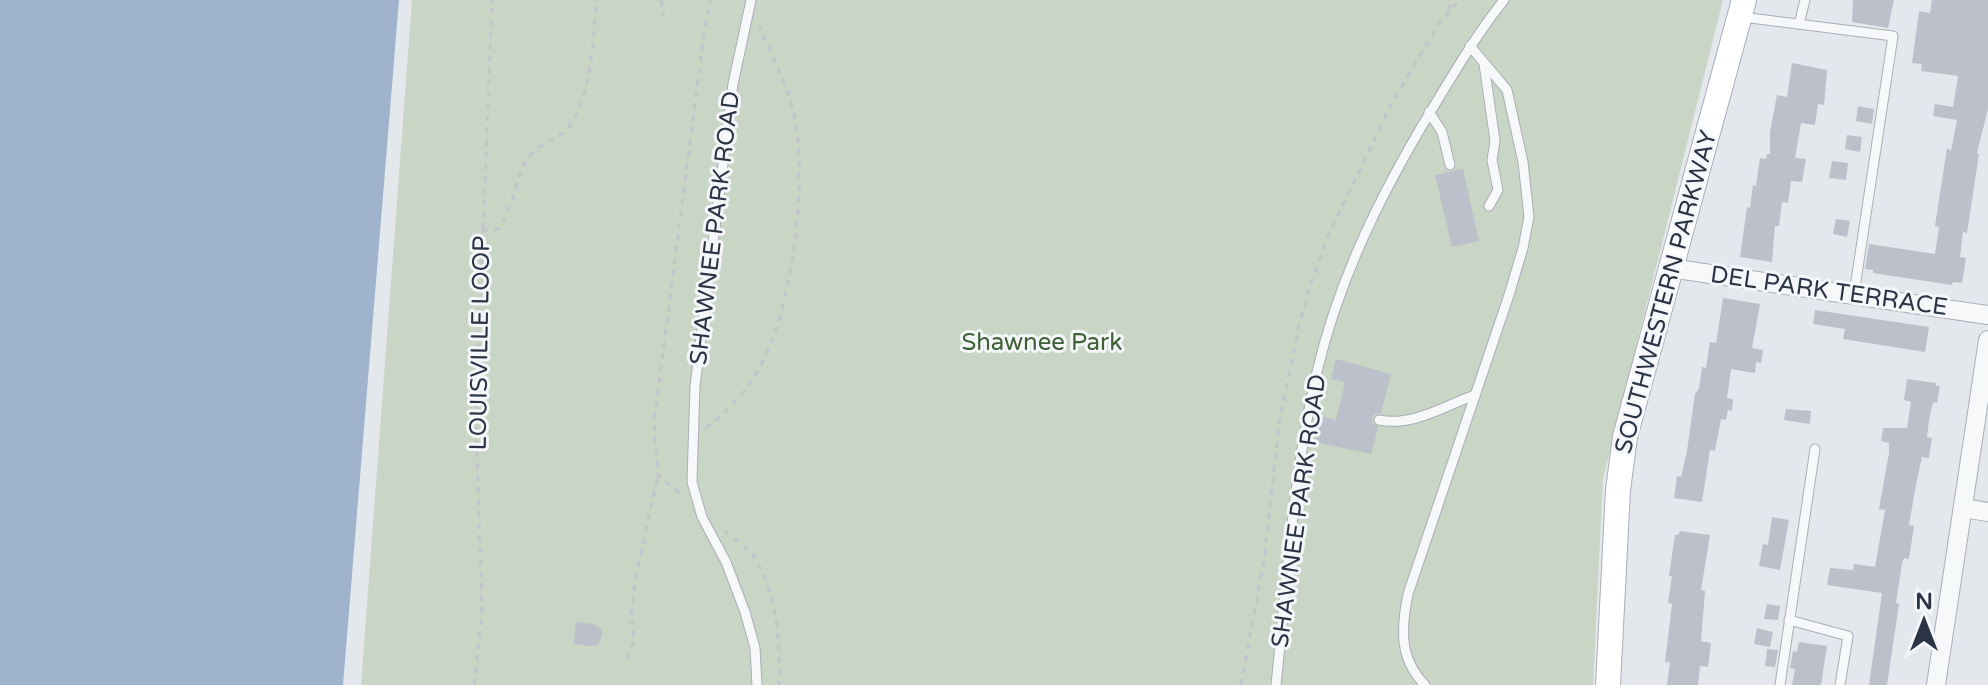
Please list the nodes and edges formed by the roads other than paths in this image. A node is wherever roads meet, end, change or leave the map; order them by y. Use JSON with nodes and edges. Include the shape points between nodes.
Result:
{"nodes":[{"id":1,"x":1504,"y":0,"type":"edge"},
{"id":2,"x":1805,"y":0,"type":"edge"},
{"id":3,"x":750,"y":2,"type":"edge"},
{"id":4,"x":1742,"y":8,"type":"edge"},
{"id":5,"x":1799,"y":24,"type":"junction"},
{"id":6,"x":1470,"y":46,"type":"junction"},
{"id":7,"x":1484,"y":64,"type":"junction"},
{"id":8,"x":1429,"y":112,"type":"junction"},
{"id":9,"x":1450,"y":165,"type":"dead end"},
{"id":10,"x":1489,"y":206,"type":"dead end"},
{"id":11,"x":1670,"y":268,"type":"junction"},
{"id":12,"x":1854,"y":294,"type":"junction"},
{"id":13,"x":1988,"y":315,"type":"edge"},
{"id":14,"x":1988,"y":340,"type":"edge"},
{"id":15,"x":1475,"y":395,"type":"junction"},
{"id":16,"x":1379,"y":420,"type":"dead end"},
{"id":17,"x":1815,"y":449,"type":"dead end"},
{"id":18,"x":1963,"y":508,"type":"junction"},
{"id":19,"x":1988,"y":512,"type":"edge"},
{"id":20,"x":1789,"y":620,"type":"junction"},
{"id":21,"x":757,"y":685,"type":"edge"},
{"id":22,"x":1276,"y":685,"type":"edge"},
{"id":23,"x":1425,"y":685,"type":"edge"},
{"id":24,"x":1608,"y":685,"type":"edge"},
{"id":25,"x":1780,"y":685,"type":"edge"},
{"id":26,"x":1840,"y":685,"type":"edge"},
{"id":27,"x":1936,"y":685,"type":"edge"}],
"edges":[{"from":1,"to":6,"type":"lane","name":"SHAWNEE PARK ROAD"},
{"from":2,"to":5,"type":"lane"},
{"from":3,"to":21,"type":"lane","name":"SHAWNEE PARK ROAD","via":[[731,99],[695,386],[692,482],[745,612],[755,648]]},
{"from":4,"to":5,"type":"lane"},
{"from":4,"to":11,"type":"street","name":"SOUTHWESTERN PARKWAY"},
{"from":5,"to":12,"type":"lane","via":[[1893,36]]},
{"from":6,"to":7,"type":"lane"},
{"from":6,"to":8,"type":"lane","name":"SHAWNEE PARK ROAD"},
{"from":7,"to":10,"type":"lane","via":[[1498,190]]},
{"from":7,"to":15,"type":"lane","via":[[1507,90],[1529,217]]},
{"from":8,"to":9,"type":"lane","via":[[1442,132]]},
{"from":8,"to":22,"type":"lane","name":"SHAWNEE PARK ROAD","via":[[1374,214],[1327,333],[1298,479]]},
{"from":11,"to":12,"type":"street","name":"DEL PARK TERRACE"},
{"from":11,"to":24,"type":"street","name":"SOUTHWESTERN PARKWAY","via":[[1625,437]]},
{"from":12,"to":13,"type":"street","name":"DEL PARK TERRACE"},
{"from":14,"to":18,"type":"street"},
{"from":15,"to":16,"type":"lane","via":[[1413,420]]},
{"from":15,"to":23,"type":"lane","via":[[1402,619],[1403,648]]},
{"from":17,"to":20,"type":"lane"},
{"from":18,"to":19,"type":"street"},
{"from":18,"to":27,"type":"street"},
{"from":20,"to":25,"type":"lane"},
{"from":20,"to":26,"type":"lane","via":[[1848,636]]}]}
